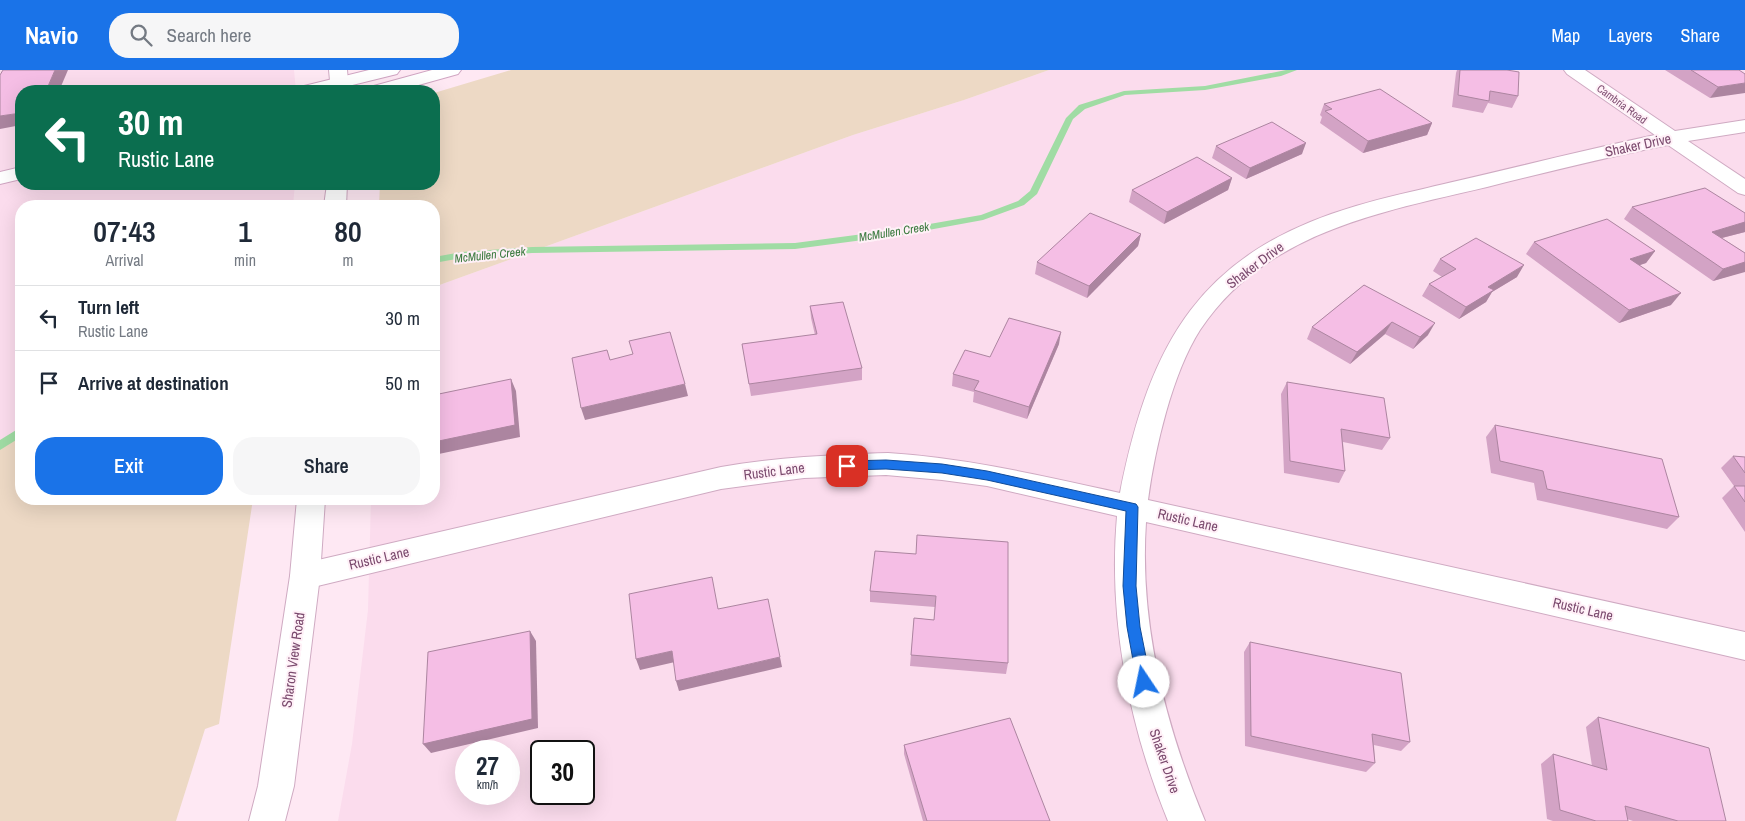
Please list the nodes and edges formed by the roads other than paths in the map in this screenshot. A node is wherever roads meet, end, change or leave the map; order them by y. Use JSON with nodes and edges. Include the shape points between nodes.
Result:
{"nodes":[{"id":1,"x":391,"y":70,"type":"edge"},
{"id":2,"x":452,"y":70,"type":"edge"},
{"id":3,"x":1573,"y":70,"type":"edge"},
{"id":4,"x":339,"y":82,"type":"edge"},
{"id":5,"x":398,"y":85,"type":"edge"},
{"id":6,"x":1745,"y":126,"type":"edge"},
{"id":7,"x":1670,"y":138,"type":"junction"},
{"id":8,"x":15,"y":157,"type":"edge"},
{"id":9,"x":0,"y":161,"type":"edge"},
{"id":10,"x":15,"y":174,"type":"edge"},
{"id":11,"x":0,"y":178,"type":"edge"},
{"id":12,"x":1745,"y":189,"type":"edge"},
{"id":13,"x":311,"y":505,"type":"edge"},
{"id":14,"x":1132,"y":507,"type":"junction"},
{"id":15,"x":305,"y":576,"type":"junction"},
{"id":16,"x":1745,"y":646,"type":"edge"},
{"id":17,"x":267,"y":821,"type":"edge"},
{"id":18,"x":1187,"y":821,"type":"edge"}],
"edges":[{"from":1,"to":4,"type":"street"},
{"from":2,"to":5,"type":"street"},
{"from":3,"to":7,"type":"street","name":"Cambria Road"},
{"from":6,"to":7,"type":"street","name":"Shaker Drive"},
{"from":7,"to":12,"type":"street","name":"Cambria Road"},
{"from":7,"to":14,"type":"street","name":"Shaker Drive","via":[[1364,210],[1315,227],[1272,250],[1234,277],[1200,312],[1175,351],[1163,380]]},
{"from":8,"to":9,"type":"street"},
{"from":10,"to":11,"type":"street"},
{"from":13,"to":15,"type":"street","name":"Sharon View Road"},
{"from":14,"to":15,"type":"street","name":"Rustic Lane","via":[[942,469],[886,464],[804,467],[721,478]]},
{"from":14,"to":16,"type":"street","name":"Rustic Lane"},
{"from":14,"to":18,"type":"street","name":"Shaker Drive","via":[[1129,586],[1133,627],[1151,718]]},
{"from":15,"to":17,"type":"street","name":"Sharon View Road","via":[[276,786]]}]}
